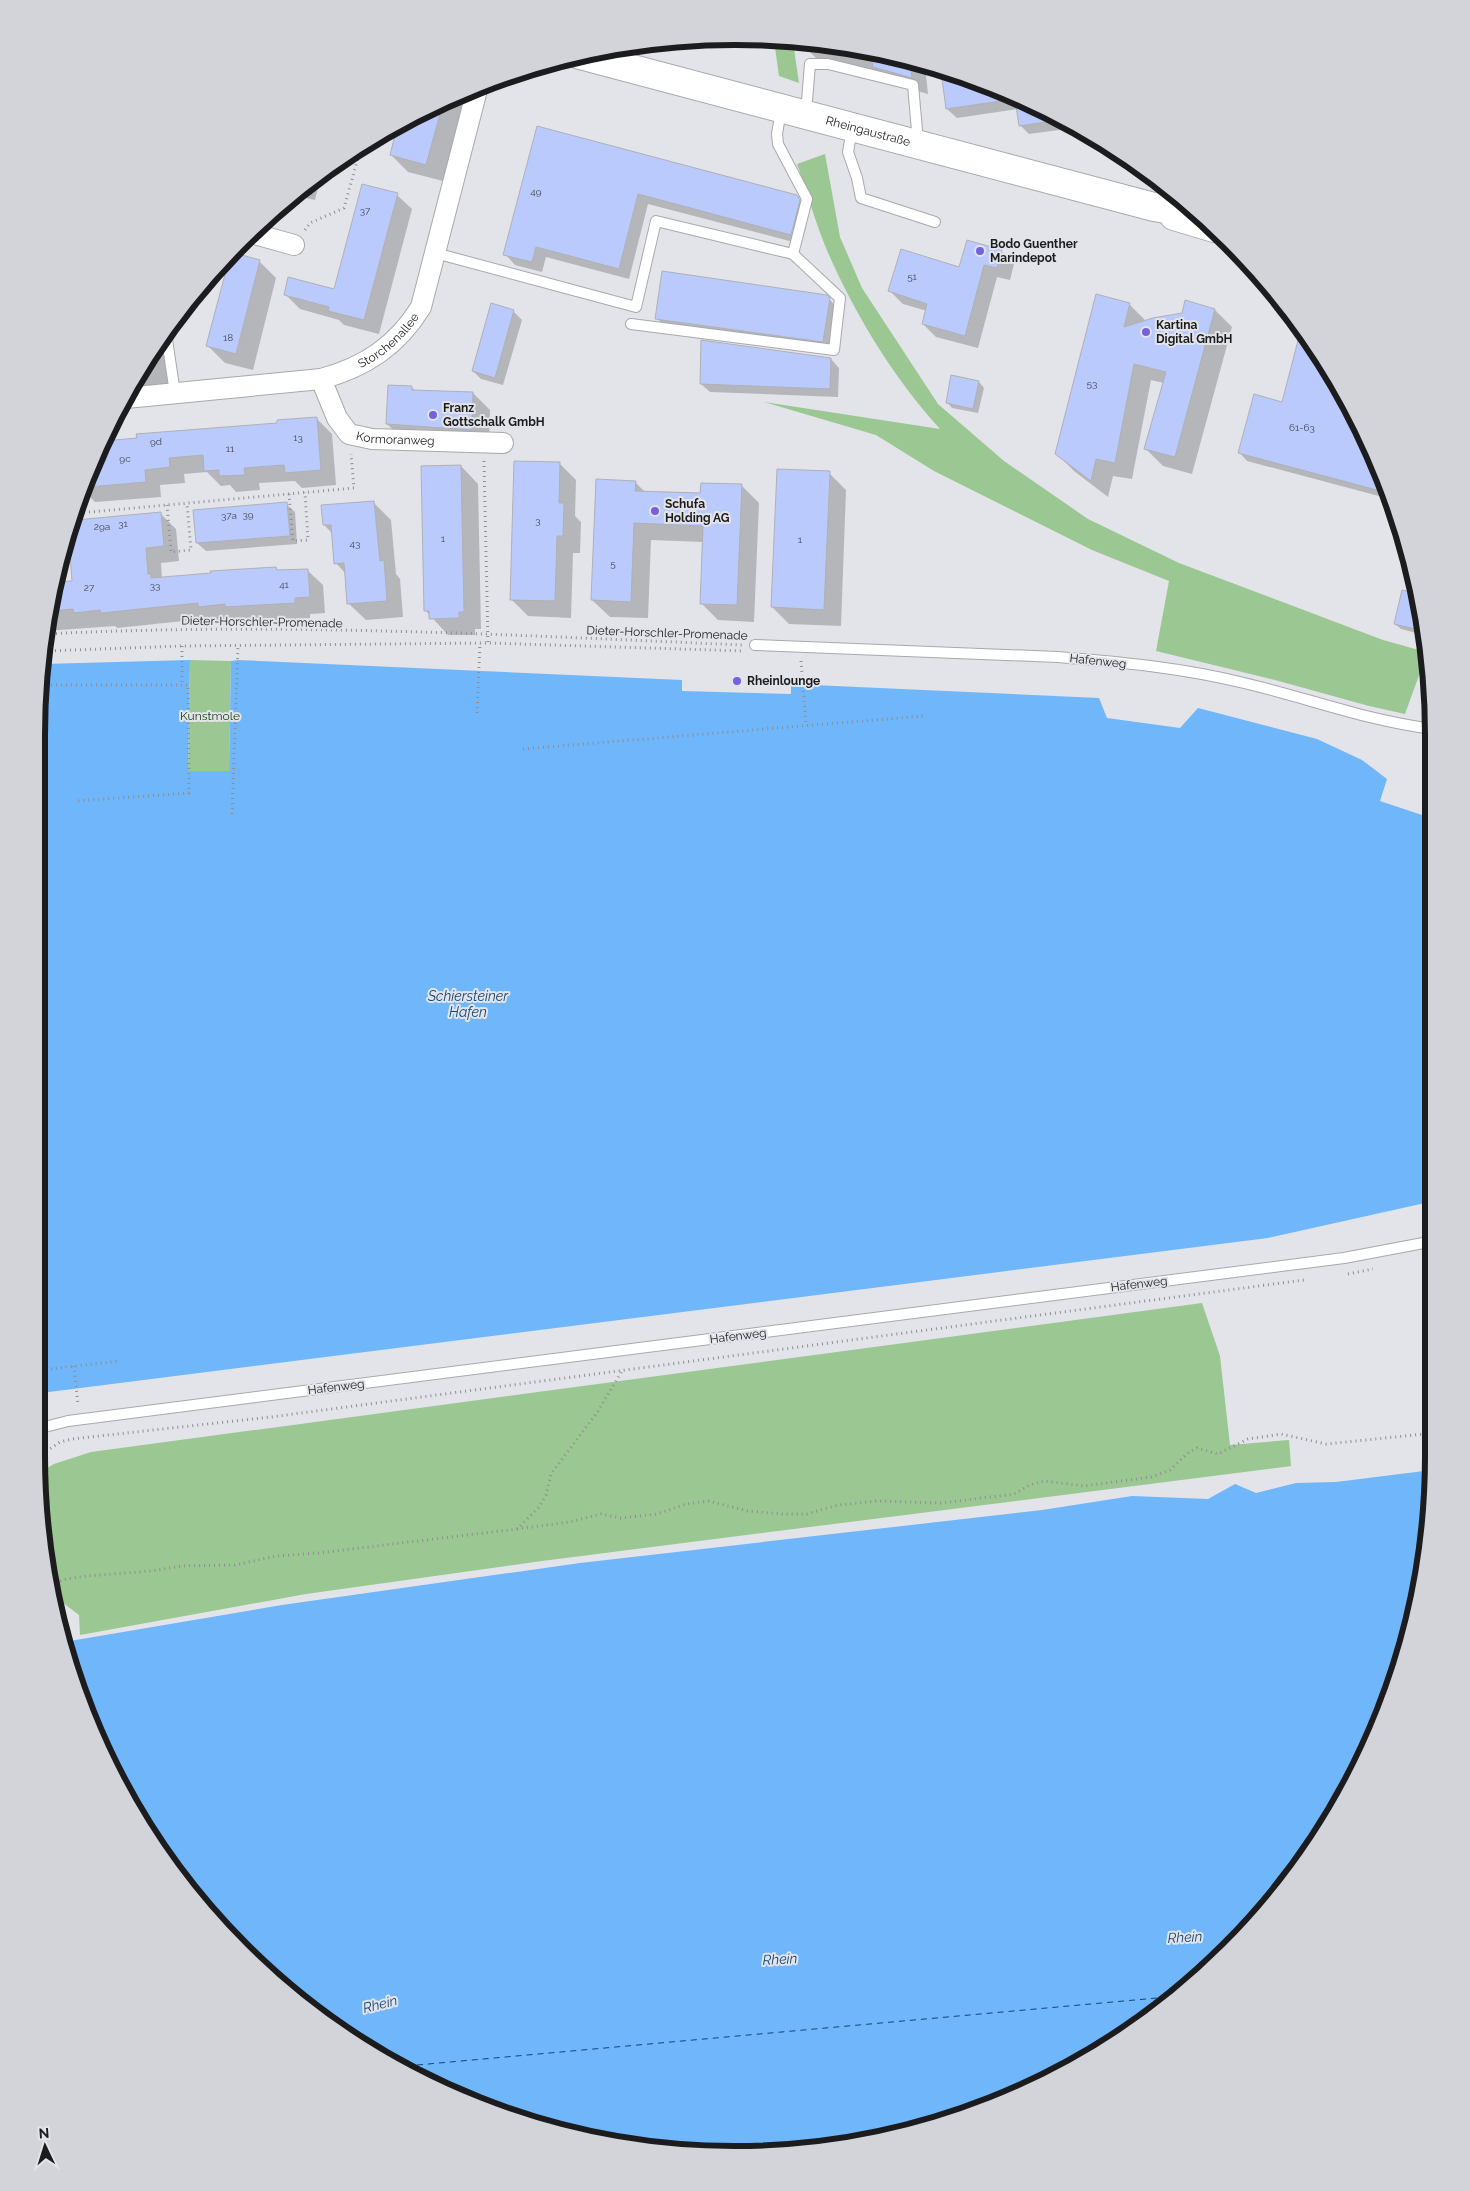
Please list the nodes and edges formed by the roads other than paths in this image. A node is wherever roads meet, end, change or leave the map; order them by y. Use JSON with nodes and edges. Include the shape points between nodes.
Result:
{"nodes":[{"id":1,"x":595,"y":59,"type":"edge"},
{"id":2,"x":475,"y":96,"type":"edge"},
{"id":3,"x":793,"y":113,"type":"junction"},
{"id":4,"x":852,"y":128,"type":"junction"},
{"id":5,"x":919,"y":145,"type":"junction"},
{"id":6,"x":1154,"y":207,"type":"junction"},
{"id":7,"x":1185,"y":212,"type":"edge"},
{"id":8,"x":936,"y":222,"type":"dead end"},
{"id":9,"x":1198,"y":224,"type":"edge"},
{"id":10,"x":259,"y":235,"type":"edge"},
{"id":11,"x":294,"y":245,"type":"road end"},
{"id":12,"x":435,"y":253,"type":"junction"},
{"id":13,"x":793,"y":254,"type":"junction"},
{"id":14,"x":631,"y":324,"type":"dead end"},
{"id":15,"x":167,"y":343,"type":"edge"},
{"id":16,"x":322,"y":379,"type":"junction"},
{"id":17,"x":175,"y":393,"type":"junction"},
{"id":18,"x":133,"y":397,"type":"edge"},
{"id":19,"x":503,"y":443,"type":"dead end"},
{"id":20,"x":755,"y":646,"type":"road end"},
{"id":21,"x":1425,"y":728,"type":"edge"},
{"id":22,"x":1425,"y":1243,"type":"edge"},
{"id":23,"x":45,"y":1427,"type":"edge"}],
"edges":[{"from":1,"to":3,"type":"main road","name":"Rheingaustraße"},
{"from":2,"to":12,"type":"street","name":"Storchenallee"},
{"from":3,"to":4,"type":"main road","name":"Rheingaustraße"},
{"from":3,"to":5,"type":"lane","via":[[810,64],[828,64],[912,85]]},
{"from":3,"to":13,"type":"lane","via":[[777,134],[778,144],[807,198]]},
{"from":4,"to":5,"type":"main road","name":"Rheingaustraße"},
{"from":4,"to":8,"type":"lane","via":[[848,152],[860,198]]},
{"from":5,"to":6,"type":"main road","name":"Rheingaustraße"},
{"from":6,"to":7,"type":"main road","name":"Rheingaustraße"},
{"from":6,"to":9,"type":"main road","name":"Rheingaustraße"},
{"from":10,"to":11,"type":"street"},
{"from":12,"to":13,"type":"lane","via":[[636,307],[656,221]]},
{"from":12,"to":16,"type":"street","name":"Storchenallee","via":[[420,307],[410,325],[372,359]]},
{"from":13,"to":14,"type":"lane","via":[[840,298],[834,350]]},
{"from":15,"to":17,"type":"lane"},
{"from":16,"to":17,"type":"street","name":"Storchenallee"},
{"from":16,"to":19,"type":"street","name":"Kormoranweg","via":[[337,418],[349,434],[372,439]]},
{"from":17,"to":18,"type":"street","name":"Storchenallee"},
{"from":20,"to":21,"type":"lane","name":"Hafenweg","via":[[1058,657],[1127,664],[1235,681],[1364,717]]},
{"from":22,"to":23,"type":"lane","name":"Hafenweg","via":[[1344,1258],[88,1419]]}]}
